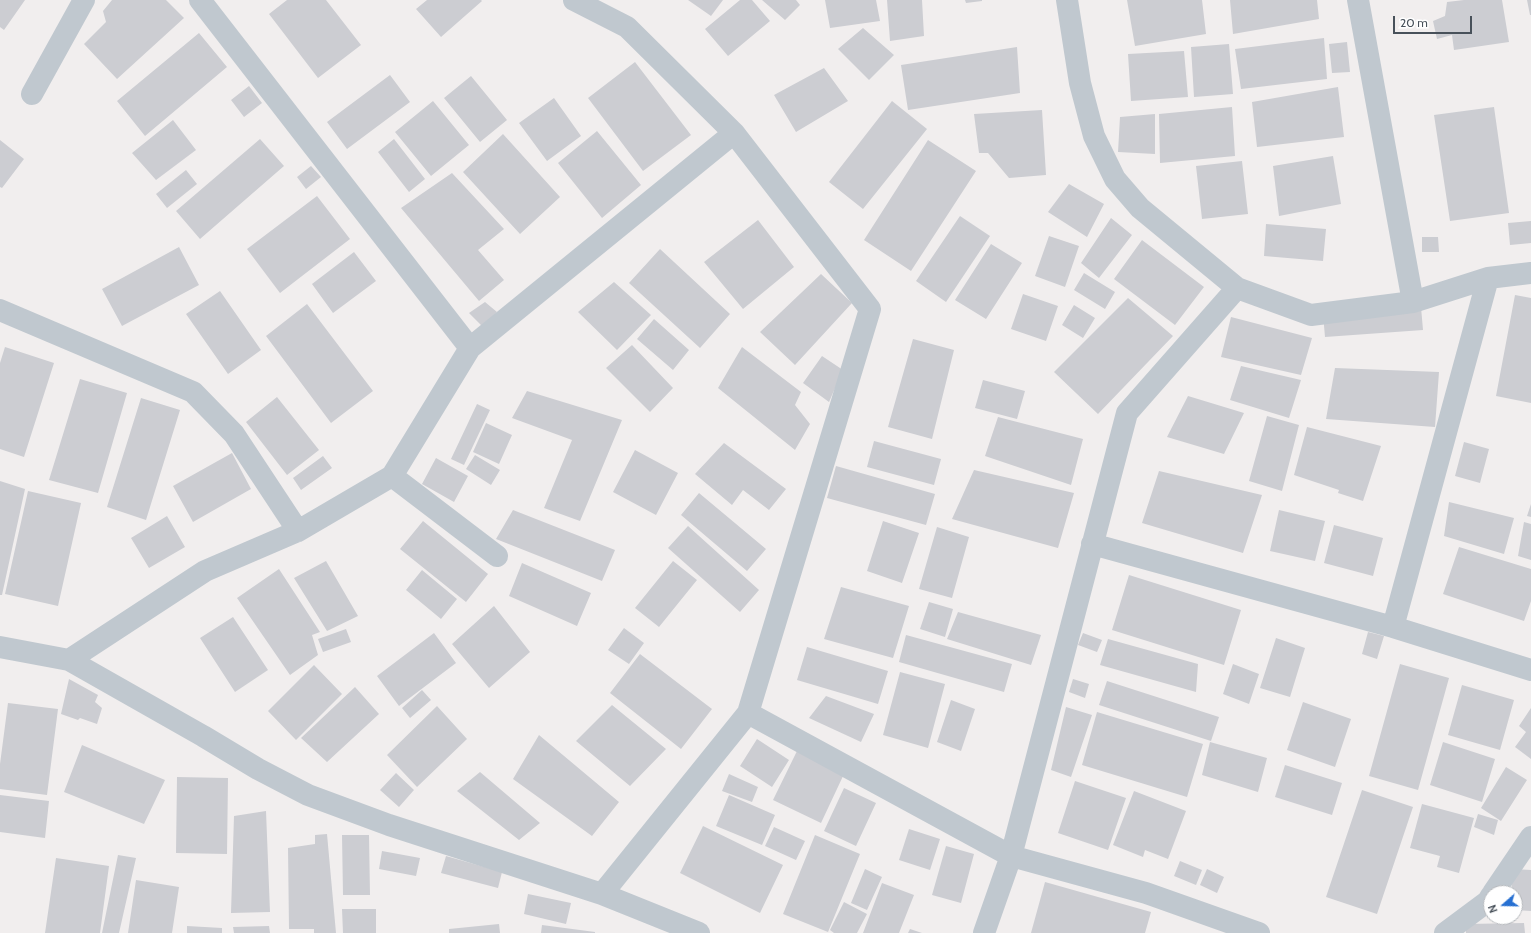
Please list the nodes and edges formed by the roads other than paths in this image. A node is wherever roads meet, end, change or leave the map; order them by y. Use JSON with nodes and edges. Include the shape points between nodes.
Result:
{"nodes":[{"id":1,"x":84,"y":0,"type":"edge"},
{"id":2,"x":200,"y":0,"type":"edge"},
{"id":3,"x":574,"y":0,"type":"edge"},
{"id":4,"x":1067,"y":0,"type":"edge"},
{"id":5,"x":1358,"y":0,"type":"edge"},
{"id":6,"x":32,"y":94,"type":"dead end"},
{"id":7,"x":734,"y":133,"type":"junction"},
{"id":8,"x":1531,"y":273,"type":"edge"},
{"id":9,"x":1488,"y":278,"type":"junction"},
{"id":10,"x":1237,"y":288,"type":"junction"},
{"id":11,"x":1413,"y":302,"type":"junction"},
{"id":12,"x":0,"y":310,"type":"edge"},
{"id":13,"x":470,"y":348,"type":"junction"},
{"id":14,"x":392,"y":476,"type":"junction"},
{"id":15,"x":298,"y":531,"type":"junction"},
{"id":16,"x":1092,"y":544,"type":"junction"},
{"id":17,"x":497,"y":556,"type":"dead end"},
{"id":18,"x":1393,"y":627,"type":"junction"},
{"id":19,"x":0,"y":647,"type":"edge"},
{"id":20,"x":69,"y":660,"type":"junction"},
{"id":21,"x":1531,"y":670,"type":"edge"},
{"id":22,"x":748,"y":713,"type":"junction"},
{"id":23,"x":1531,"y":838,"type":"edge"},
{"id":24,"x":1011,"y":856,"type":"junction"},
{"id":25,"x":1499,"y":885,"type":"edge"},
{"id":26,"x":602,"y":894,"type":"junction"},
{"id":27,"x":1483,"y":905,"type":"edge"},
{"id":28,"x":699,"y":933,"type":"edge"},
{"id":29,"x":984,"y":933,"type":"edge"},
{"id":30,"x":1259,"y":933,"type":"edge"},
{"id":31,"x":1445,"y":933,"type":"edge"}],
"edges":[{"from":1,"to":6,"type":"street"},
{"from":2,"to":13,"type":"street"},
{"from":3,"to":7,"type":"street","via":[[627,27]]},
{"from":4,"to":10,"type":"street","via":[[1080,83],[1094,136],[1115,179],[1140,208]]},
{"from":5,"to":11,"type":"street"},
{"from":7,"to":13,"type":"street"},
{"from":7,"to":22,"type":"street","via":[[870,309]]},
{"from":8,"to":9,"type":"street"},
{"from":9,"to":11,"type":"street"},
{"from":9,"to":18,"type":"street"},
{"from":10,"to":11,"type":"street","via":[[1311,315]]},
{"from":10,"to":16,"type":"street","via":[[1127,413]]},
{"from":12,"to":15,"type":"street","via":[[193,392],[234,434]]},
{"from":13,"to":14,"type":"street"},
{"from":14,"to":15,"type":"street"},
{"from":14,"to":17,"type":"street"},
{"from":15,"to":20,"type":"street","via":[[205,571]]},
{"from":16,"to":18,"type":"street"},
{"from":16,"to":24,"type":"street"},
{"from":18,"to":21,"type":"street"},
{"from":19,"to":20,"type":"street"},
{"from":20,"to":26,"type":"street","via":[[258,769],[308,794],[390,825]]},
{"from":22,"to":24,"type":"street"},
{"from":22,"to":26,"type":"street"},
{"from":23,"to":25,"type":"street"},
{"from":24,"to":29,"type":"street"},
{"from":24,"to":30,"type":"street","via":[[1146,892]]},
{"from":26,"to":28,"type":"street"},
{"from":27,"to":31,"type":"street"}]}
